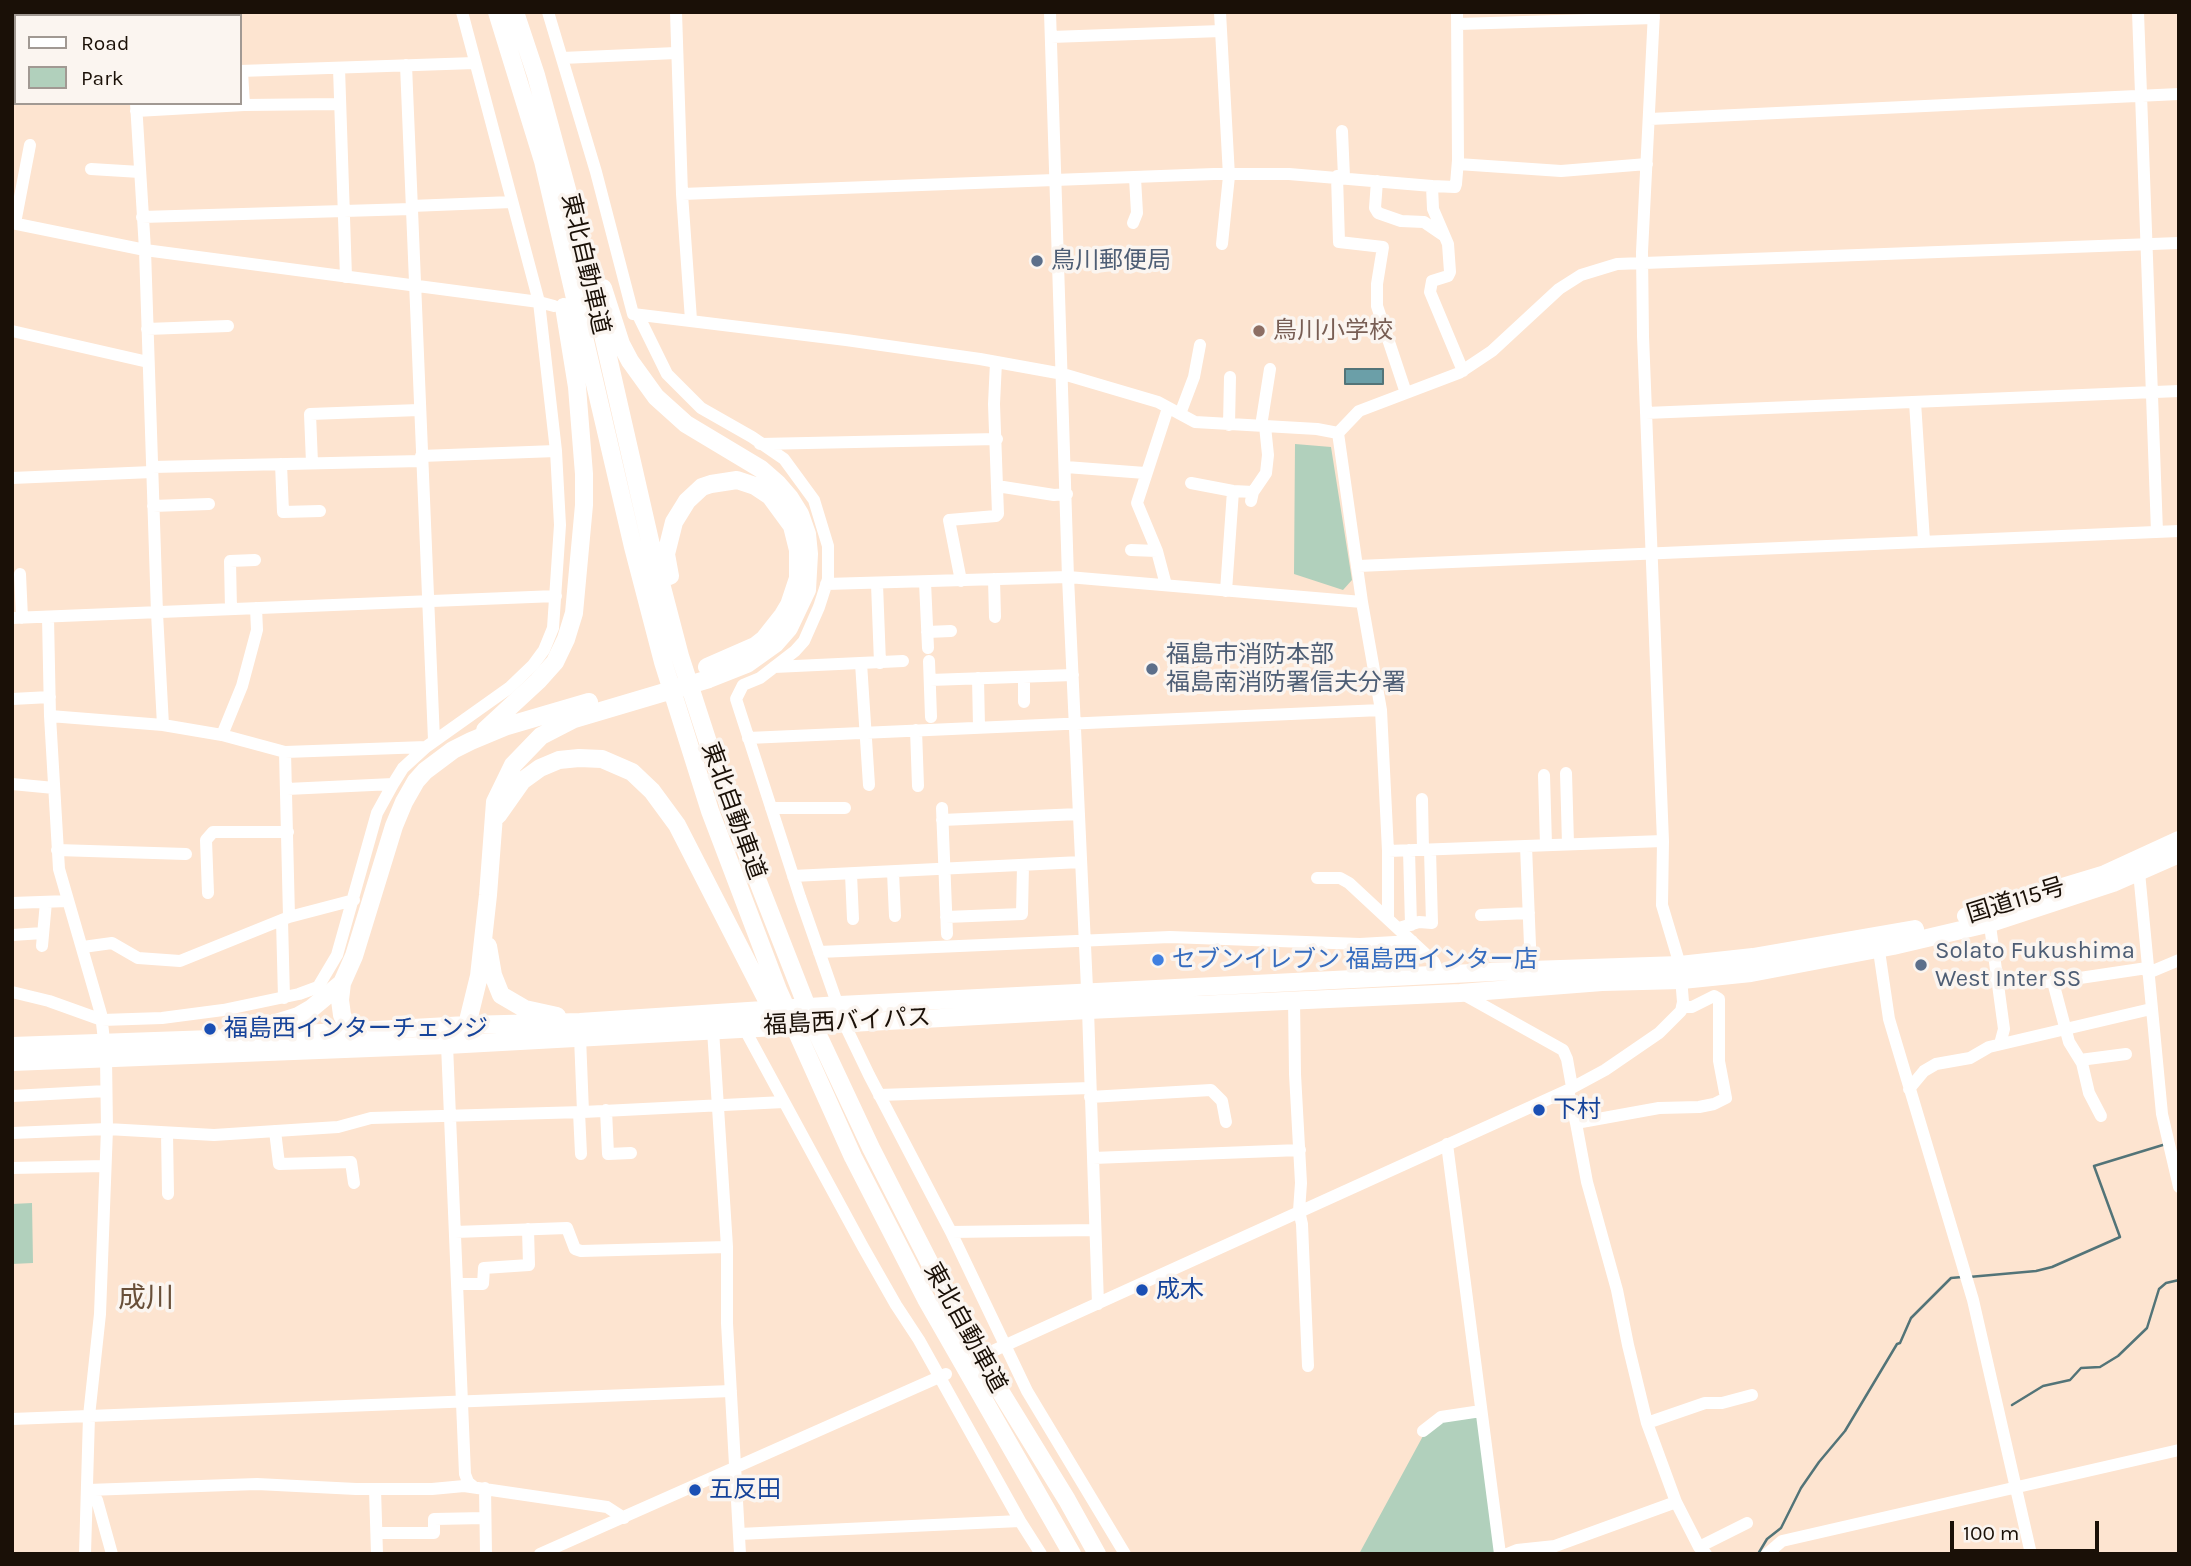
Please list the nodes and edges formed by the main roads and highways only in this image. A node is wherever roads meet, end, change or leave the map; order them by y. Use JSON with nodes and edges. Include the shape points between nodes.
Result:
{"nodes":[{"id":1,"x":497,"y":12,"type":"edge"},
{"id":2,"x":515,"y":12,"type":"edge"},
{"id":3,"x":536,"y":75,"type":"junction"},
{"id":4,"x":517,"y":76,"type":"junction"},
{"id":5,"x":677,"y":657,"type":"junction"},
{"id":6,"x":471,"y":741,"type":"junction"},
{"id":7,"x":493,"y":821,"type":"junction"},
{"id":8,"x":2179,"y":841,"type":"edge"},
{"id":9,"x":2179,"y":854,"type":"edge"},
{"id":10,"x":1988,"y":917,"type":"junction"},
{"id":11,"x":485,"y":928,"type":"junction"},
{"id":12,"x":1681,"y":972,"type":"junction"},
{"id":13,"x":342,"y":983,"type":"junction"},
{"id":14,"x":772,"y":993,"type":"junction"},
{"id":15,"x":1087,"y":1001,"type":"junction"},
{"id":16,"x":467,"y":1025,"type":"junction"},
{"id":17,"x":580,"y":1030,"type":"junction"},
{"id":18,"x":350,"y":1032,"type":"junction"},
{"id":19,"x":212,"y":1039,"type":"junction"},
{"id":20,"x":447,"y":1045,"type":"junction"},
{"id":21,"x":12,"y":1046,"type":"edge"},
{"id":22,"x":371,"y":1048,"type":"junction"},
{"id":23,"x":105,"y":1050,"type":"junction"},
{"id":24,"x":12,"y":1062,"type":"edge"},
{"id":25,"x":1072,"y":1554,"type":"edge"},
{"id":26,"x":1097,"y":1554,"type":"edge"}],
"edges":[{"from":1,"to":4,"type":"highway","name":"東北自動車道"},
{"from":2,"to":3,"type":"highway","name":"東北自動車道"},
{"from":3,"to":5,"type":"highway","name":"東北自動車道","via":[[584,253]]},
{"from":3,"to":7,"type":"highway","via":[[570,159],[607,305],[630,361],[656,397],[686,424],[777,482],[803,523],[809,571],[804,601],[789,628],[747,664],[575,719],[541,736],[506,777]]},
{"from":4,"to":5,"type":"highway","name":"東北自動車道","via":[[542,161],[623,508]]},
{"from":4,"to":6,"type":"highway","via":[[573,354],[584,505],[574,612],[555,662]]},
{"from":5,"to":6,"type":"highway","via":[[666,554],[669,534],[680,510],[702,487],[720,481],[746,482],[779,505],[792,526],[798,550],[798,578],[789,605],[764,639],[726,660]]},
{"from":5,"to":14,"type":"highway","name":"東北自動車道","via":[[676,709]]},
{"from":5,"to":26,"type":"highway","name":"東北自動車道","via":[[699,704],[730,810],[818,1035],[943,1291]]},
{"from":6,"to":13,"type":"highway","via":[[425,771],[404,802]]},
{"from":7,"to":11,"type":"highway"},
{"from":7,"to":14,"type":"highway","via":[[522,781],[559,760],[602,760],[632,772],[677,825]]},
{"from":8,"to":10,"type":"highway","name":"国道115号"},
{"from":9,"to":10,"type":"highway","name":"国道115号","via":[[2051,905]]},
{"from":10,"to":12,"type":"highway","name":"国道115号","via":[[1877,943],[1753,957]]},
{"from":11,"to":16,"type":"highway"},
{"from":11,"to":17,"type":"highway","via":[[501,995]]},
{"from":12,"to":15,"type":"highway","name":"福島西バイパス","via":[[1531,970]]},
{"from":12,"to":15,"type":"highway","name":"福島西バイパス","via":[[1460,993]]},
{"from":13,"to":18,"type":"highway","via":[[342,1015]]},
{"from":13,"to":19,"type":"highway","via":[[298,1016]]},
{"from":14,"to":25,"type":"highway","name":"東北自動車道","via":[[886,1223]]},
{"from":15,"to":17,"type":"highway","name":"福島西バイパス","via":[[844,1023],[713,1030]]},
{"from":15,"to":17,"type":"highway","name":"福島西バイパス","via":[[840,1005]]},
{"from":16,"to":17,"type":"highway","name":"福島西バイパス"},
{"from":16,"to":18,"type":"highway","name":"福島西バイパス"},
{"from":16,"to":20,"type":"highway"},
{"from":17,"to":20,"type":"highway","name":"福島西バイパス"},
{"from":18,"to":19,"type":"highway","name":"福島西バイパス"},
{"from":18,"to":22,"type":"highway"},
{"from":19,"to":23,"type":"highway","name":"福島西バイパス"},
{"from":20,"to":22,"type":"highway","name":"福島西バイパス"},
{"from":21,"to":23,"type":"highway","name":"福島西バイパス"},
{"from":22,"to":23,"type":"highway","name":"福島西バイパス"},
{"from":23,"to":24,"type":"highway","name":"福島西バイパス"}]}
